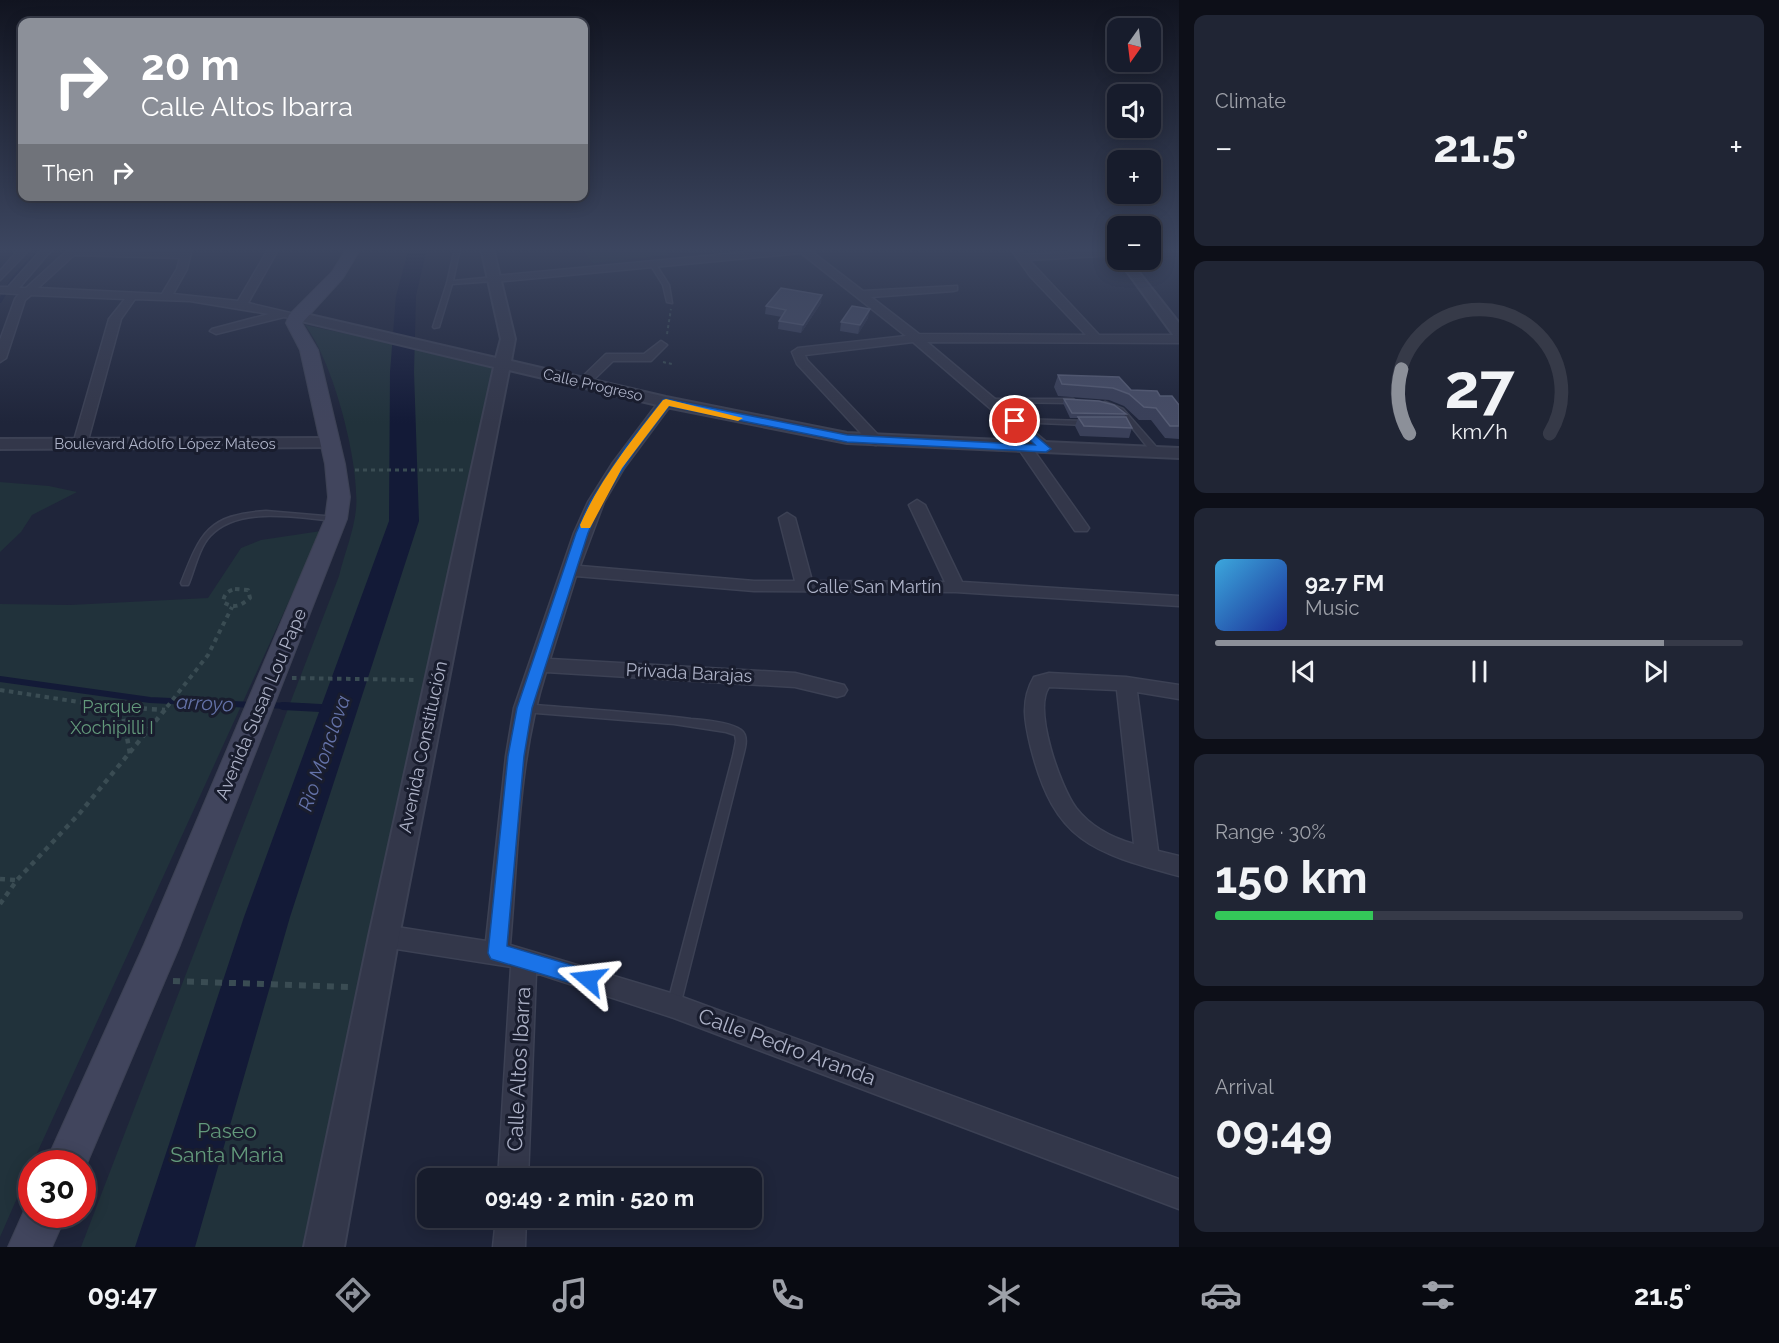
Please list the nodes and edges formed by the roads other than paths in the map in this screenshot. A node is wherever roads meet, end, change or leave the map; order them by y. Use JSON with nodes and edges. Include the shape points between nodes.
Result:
{"nodes":[{"id":1,"x":15,"y":306,"type":"edge"},
{"id":2,"x":124,"y":306,"type":"edge"},
{"id":3,"x":248,"y":306,"type":"edge"},
{"id":4,"x":308,"y":306,"type":"edge"},
{"id":5,"x":443,"y":306,"type":"edge"},
{"id":6,"x":500,"y":306,"type":"edge"},
{"id":7,"x":875,"y":306,"type":"edge"},
{"id":8,"x":1066,"y":306,"type":"edge"},
{"id":9,"x":1158,"y":306,"type":"edge"},
{"id":10,"x":298,"y":317,"type":"junction"},
{"id":11,"x":436,"y":327,"type":"dead end"},
{"id":12,"x":216,"y":331,"type":"dead end"},
{"id":13,"x":1179,"y":333,"type":"edge"},
{"id":14,"x":916,"y":338,"type":"junction"},
{"id":15,"x":1096,"y":339,"type":"junction"},
{"id":16,"x":1179,"y":339,"type":"edge"},
{"id":17,"x":661,"y":345,"type":"road end"},
{"id":18,"x":0,"y":358,"type":"edge"},
{"id":19,"x":513,"y":367,"type":"junction"},
{"id":20,"x":545,"y":374,"type":"junction"},
{"id":21,"x":582,"y":383,"type":"junction"},
{"id":22,"x":992,"y":401,"type":"junction"},
{"id":23,"x":666,"y":402,"type":"junction"},
{"id":24,"x":1083,"y":402,"type":"edge"},
{"id":25,"x":1092,"y":402,"type":"edge"},
{"id":26,"x":1015,"y":421,"type":"junction"},
{"id":27,"x":1098,"y":423,"type":"edge"},
{"id":28,"x":1122,"y":423,"type":"edge"},
{"id":29,"x":1134,"y":423,"type":"junction"},
{"id":30,"x":876,"y":441,"type":"junction"},
{"id":31,"x":330,"y":443,"type":"junction"},
{"id":32,"x":0,"y":444,"type":"edge"},
{"id":33,"x":80,"y":444,"type":"junction"},
{"id":34,"x":1024,"y":448,"type":"junction"},
{"id":35,"x":1046,"y":449,"type":"junction"},
{"id":36,"x":1156,"y":452,"type":"junction"},
{"id":37,"x":1179,"y":453,"type":"edge"},
{"id":38,"x":917,"y":505,"type":"dead end"},
{"id":39,"x":788,"y":518,"type":"dead end"},
{"id":40,"x":336,"y":519,"type":"junction"},
{"id":41,"x":1081,"y":528,"type":"dead end"},
{"id":42,"x":570,"y":570,"type":"junction"},
{"id":43,"x":185,"y":583,"type":"dead end"},
{"id":44,"x":956,"y":587,"type":"junction"},
{"id":45,"x":805,"y":588,"type":"junction"},
{"id":46,"x":1179,"y":601,"type":"edge"},
{"id":47,"x":539,"y":664,"type":"junction"},
{"id":48,"x":1126,"y":684,"type":"junction"},
{"id":49,"x":837,"y":690,"type":"dead end"},
{"id":50,"x":1179,"y":692,"type":"edge"},
{"id":51,"x":524,"y":708,"type":"junction"},
{"id":52,"x":1147,"y":858,"type":"junction"},
{"id":53,"x":1179,"y":866,"type":"edge"},
{"id":54,"x":384,"y":936,"type":"junction"},
{"id":55,"x":511,"y":956,"type":"junction"},
{"id":56,"x":674,"y":1006,"type":"junction"},
{"id":57,"x":72,"y":1150,"type":"edge"},
{"id":58,"x":513,"y":1168,"type":"edge"},
{"id":59,"x":1179,"y":1194,"type":"edge"},
{"id":60,"x":38,"y":1228,"type":"edge"},
{"id":61,"x":511,"y":1228,"type":"edge"},
{"id":62,"x":30,"y":1247,"type":"edge"},
{"id":63,"x":324,"y":1247,"type":"edge"},
{"id":64,"x":510,"y":1247,"type":"edge"}],
"edges":[{"from":1,"to":18,"type":"street"},
{"from":2,"to":33,"type":"street","via":[[115,319]]},
{"from":3,"to":10,"type":"street"},
{"from":4,"to":10,"type":"main road"},
{"from":5,"to":11,"type":"lane"},
{"from":6,"to":19,"type":"street","name":"Avenida Constitución"},
{"from":7,"to":14,"type":"street"},
{"from":8,"to":15,"type":"street"},
{"from":9,"to":13,"type":"street"},
{"from":10,"to":12,"type":"street"},
{"from":10,"to":19,"type":"street","name":"Calle Progreso"},
{"from":10,"to":31,"type":"main road","name":"Avenida Susan Lou Pape","via":[[294,323],[309,350]]},
{"from":14,"to":15,"type":"street"},
{"from":14,"to":22,"type":"street"},
{"from":14,"to":30,"type":"street","via":[[798,354]]},
{"from":15,"to":16,"type":"street"},
{"from":17,"to":21,"type":"street","via":[[647,358],[610,357]]},
{"from":19,"to":20,"type":"street","name":"Calle Progreso"},
{"from":19,"to":20,"type":"street"},
{"from":19,"to":20,"type":"street","via":[[544,369]]},
{"from":19,"to":54,"type":"street","name":"Avenida Constitución","via":[[480,470]]},
{"from":20,"to":21,"type":"street","name":"Calle Progreso"},
{"from":21,"to":23,"type":"street","name":"Calle Progreso"},
{"from":22,"to":24,"type":"lane"},
{"from":22,"to":26,"type":"street"},
{"from":23,"to":30,"type":"street","name":"Calle Progreso","via":[[807,432]]},
{"from":23,"to":42,"type":"street","name":"Calle Altos Ibarra","via":[[596,502]]},
{"from":25,"to":29,"type":"lane","via":[[1114,406]]},
{"from":26,"to":27,"type":"lane"},
{"from":26,"to":35,"type":"street"},
{"from":28,"to":29,"type":"lane"},
{"from":29,"to":36,"type":"lane"},
{"from":30,"to":34,"type":"street","name":"Calle Progreso"},
{"from":31,"to":33,"type":"street","name":"Boulevard Adolfo López Mateos"},
{"from":31,"to":40,"type":"main road","name":"Avenida Susan Lou Pape","via":[[339,497]]},
{"from":32,"to":33,"type":"street","name":"Boulevard Adolfo López Mateos"},
{"from":34,"to":35,"type":"street","name":"Calle Progreso"},
{"from":34,"to":41,"type":"street"},
{"from":35,"to":36,"type":"street","name":"Calle Progreso"},
{"from":36,"to":37,"type":"street","name":"Calle Progreso"},
{"from":38,"to":44,"type":"street"},
{"from":39,"to":45,"type":"street"},
{"from":40,"to":43,"type":"lane","via":[[261,514],[221,522],[206,536]]},
{"from":40,"to":57,"type":"main road","name":"Avenida Susan Lou Pape"},
{"from":42,"to":45,"type":"street","name":"Calle San Martín"},
{"from":42,"to":47,"type":"street","name":"Calle Altos Ibarra"},
{"from":44,"to":45,"type":"street","name":"Calle San Martín"},
{"from":44,"to":46,"type":"street","name":"Calle San Martín"},
{"from":47,"to":49,"type":"street","name":"Privada Barajas","via":[[784,679]]},
{"from":47,"to":51,"type":"street","name":"Calle Altos Ibarra"},
{"from":48,"to":50,"type":"street"},
{"from":48,"to":52,"type":"street"},
{"from":48,"to":52,"type":"street","via":[[1059,679],[1041,682],[1034,692],[1033,710],[1043,753],[1070,819],[1104,842]]},
{"from":51,"to":55,"type":"street","name":"Calle Altos Ibarra","via":[[507,836]]},
{"from":51,"to":56,"type":"lane","via":[[697,722],[738,732],[738,756]]},
{"from":52,"to":53,"type":"street"},
{"from":54,"to":55,"type":"street","name":"Calle Pedro Aranda"},
{"from":54,"to":63,"type":"street","name":"Avenida Constitución"},
{"from":55,"to":56,"type":"street","name":"Calle Pedro Aranda"},
{"from":55,"to":58,"type":"street","name":"Calle Altos Ibarra"},
{"from":56,"to":59,"type":"street","name":"Calle Pedro Aranda"},
{"from":60,"to":62,"type":"main road"},
{"from":61,"to":64,"type":"street"}]}
